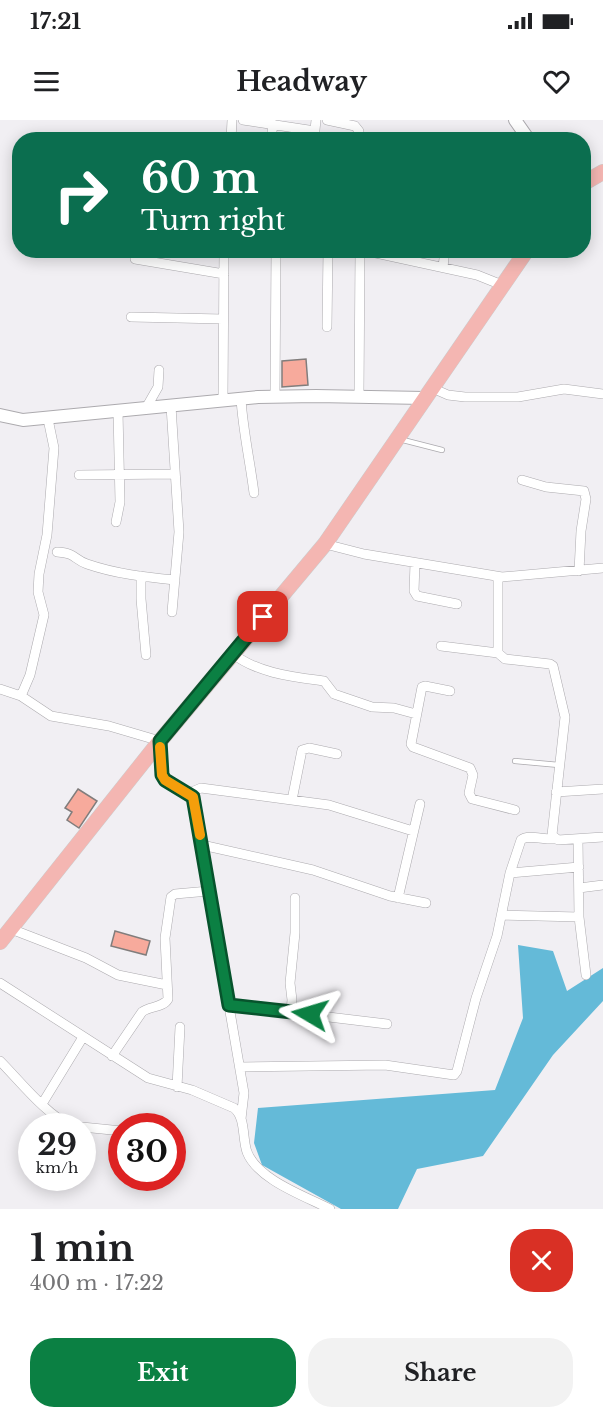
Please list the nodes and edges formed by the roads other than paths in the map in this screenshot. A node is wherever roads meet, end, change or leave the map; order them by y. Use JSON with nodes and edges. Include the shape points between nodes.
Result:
{"nodes":[{"id":1,"x":243,"y":120,"type":"edge"},
{"id":2,"x":327,"y":120,"type":"edge"},
{"id":3,"x":273,"y":124,"type":"junction"},
{"id":4,"x":272,"y":132,"type":"edge"},
{"id":5,"x":303,"y":132,"type":"edge"},
{"id":6,"x":359,"y":132,"type":"edge"},
{"id":7,"x":224,"y":258,"type":"edge"},
{"id":8,"x":276,"y":258,"type":"edge"},
{"id":9,"x":328,"y":258,"type":"edge"},
{"id":10,"x":361,"y":258,"type":"edge"},
{"id":11,"x":400,"y":258,"type":"edge"},
{"id":12,"x":416,"y":258,"type":"edge"},
{"id":13,"x":444,"y":258,"type":"edge"},
{"id":14,"x":521,"y":258,"type":"edge"},
{"id":15,"x":135,"y":259,"type":"dead end"},
{"id":16,"x":415,"y":261,"type":"junction"},
{"id":17,"x":443,"y":267,"type":"junction"},
{"id":18,"x":224,"y":274,"type":"junction"},
{"id":19,"x":502,"y":285,"type":"junction"},
{"id":20,"x":131,"y":317,"type":"dead end"},
{"id":21,"x":223,"y":319,"type":"junction"},
{"id":22,"x":327,"y":327,"type":"dead end"},
{"id":23,"x":159,"y":370,"type":"dead end"},
{"id":24,"x":428,"y":393,"type":"junction"},
{"id":25,"x":603,"y":394,"type":"edge"},
{"id":26,"x":274,"y":397,"type":"junction"},
{"id":27,"x":359,"y":397,"type":"junction"},
{"id":28,"x":241,"y":399,"type":"junction"},
{"id":29,"x":223,"y":401,"type":"junction"},
{"id":30,"x":171,"y":406,"type":"junction"},
{"id":31,"x":146,"y":408,"type":"junction"},
{"id":32,"x":118,"y":411,"type":"junction"},
{"id":33,"x":0,"y":415,"type":"edge"},
{"id":34,"x":48,"y":418,"type":"junction"},
{"id":35,"x":396,"y":439,"type":"junction"},
{"id":36,"x":442,"y":450,"type":"dead end"},
{"id":37,"x":175,"y":474,"type":"junction"},
{"id":38,"x":79,"y":475,"type":"dead end"},
{"id":39,"x":118,"y":475,"type":"junction"},
{"id":40,"x":522,"y":480,"type":"dead end"},
{"id":41,"x":254,"y":493,"type":"dead end"},
{"id":42,"x":116,"y":522,"type":"dead end"},
{"id":43,"x":325,"y":543,"type":"junction"},
{"id":44,"x":57,"y":552,"type":"dead end"},
{"id":45,"x":415,"y":563,"type":"junction"},
{"id":46,"x":603,"y":568,"type":"edge"},
{"id":47,"x":579,"y":571,"type":"junction"},
{"id":48,"x":141,"y":576,"type":"junction"},
{"id":49,"x":498,"y":577,"type":"junction"},
{"id":50,"x":175,"y":580,"type":"junction"},
{"id":51,"x":457,"y":604,"type":"dead end"},
{"id":52,"x":172,"y":612,"type":"dead end"},
{"id":53,"x":441,"y":646,"type":"dead end"},
{"id":54,"x":498,"y":652,"type":"junction"},
{"id":55,"x":232,"y":653,"type":"junction"},
{"id":56,"x":146,"y":655,"type":"dead end"},
{"id":57,"x":0,"y":688,"type":"edge"},
{"id":58,"x":450,"y":691,"type":"dead end"},
{"id":59,"x":21,"y":696,"type":"junction"},
{"id":60,"x":416,"y":714,"type":"junction"},
{"id":61,"x":160,"y":741,"type":"junction"},
{"id":62,"x":337,"y":754,"type":"dead end"},
{"id":63,"x":515,"y":761,"type":"dead end"},
{"id":64,"x":559,"y":765,"type":"junction"},
{"id":65,"x":603,"y":789,"type":"edge"},
{"id":66,"x":556,"y":792,"type":"junction"},
{"id":67,"x":189,"y":793,"type":"junction"},
{"id":68,"x":292,"y":801,"type":"junction"},
{"id":69,"x":420,"y":804,"type":"dead end"},
{"id":70,"x":515,"y":810,"type":"dead end"},
{"id":71,"x":413,"y":831,"type":"junction"},
{"id":72,"x":603,"y":837,"type":"edge"},
{"id":73,"x":554,"y":839,"type":"junction"},
{"id":74,"x":578,"y":839,"type":"junction"},
{"id":75,"x":202,"y":845,"type":"junction"},
{"id":76,"x":579,"y":867,"type":"junction"},
{"id":77,"x":510,"y":873,"type":"junction"},
{"id":78,"x":603,"y":885,"type":"edge"},
{"id":79,"x":579,"y":888,"type":"junction"},
{"id":80,"x":209,"y":891,"type":"junction"},
{"id":81,"x":398,"y":897,"type":"junction"},
{"id":82,"x":295,"y":898,"type":"dead end"},
{"id":83,"x":426,"y":903,"type":"dead end"},
{"id":84,"x":502,"y":915,"type":"junction"},
{"id":85,"x":579,"y":917,"type":"junction"},
{"id":86,"x":11,"y":928,"type":"junction"},
{"id":87,"x":0,"y":942,"type":"edge"},
{"id":88,"x":586,"y":975,"type":"dead end"},
{"id":89,"x":0,"y":983,"type":"edge"},
{"id":90,"x":167,"y":985,"type":"junction"},
{"id":91,"x":229,"y":1005,"type":"junction"},
{"id":92,"x":291,"y":1011,"type":"junction"},
{"id":93,"x":387,"y":1024,"type":"dead end"},
{"id":94,"x":180,"y":1028,"type":"dead end"},
{"id":95,"x":83,"y":1037,"type":"junction"},
{"id":96,"x":112,"y":1056,"type":"junction"},
{"id":97,"x":0,"y":1060,"type":"edge"},
{"id":98,"x":240,"y":1067,"type":"junction"},
{"id":99,"x":177,"y":1087,"type":"junction"},
{"id":100,"x":42,"y":1104,"type":"junction"},
{"id":101,"x":52,"y":1113,"type":"edge"},
{"id":102,"x":241,"y":1119,"type":"junction"},
{"id":103,"x":330,"y":1209,"type":"edge"}],
"edges":[{"from":1,"to":3,"type":"street"},
{"from":2,"to":6,"type":"street","via":[[355,126]]},
{"from":3,"to":4,"type":"street"},
{"from":3,"to":5,"type":"street"},
{"from":7,"to":18,"type":"street"},
{"from":8,"to":26,"type":"street"},
{"from":9,"to":22,"type":"street"},
{"from":10,"to":27,"type":"street"},
{"from":11,"to":16,"type":"street"},
{"from":12,"to":16,"type":"street"},
{"from":13,"to":17,"type":"street"},
{"from":14,"to":19,"type":"highway"},
{"from":15,"to":18,"type":"street"},
{"from":16,"to":17,"type":"street"},
{"from":17,"to":19,"type":"street"},
{"from":18,"to":21,"type":"street"},
{"from":19,"to":24,"type":"highway"},
{"from":20,"to":21,"type":"street"},
{"from":21,"to":29,"type":"street"},
{"from":23,"to":31,"type":"street","via":[[158,387]]},
{"from":24,"to":25,"type":"street","via":[[518,397],[564,389]]},
{"from":24,"to":27,"type":"street"},
{"from":24,"to":35,"type":"highway"},
{"from":26,"to":27,"type":"street"},
{"from":26,"to":28,"type":"street"},
{"from":28,"to":29,"type":"street"},
{"from":28,"to":41,"type":"street"},
{"from":29,"to":30,"type":"street"},
{"from":30,"to":31,"type":"street"},
{"from":30,"to":37,"type":"street"},
{"from":31,"to":32,"type":"street"},
{"from":32,"to":34,"type":"street"},
{"from":32,"to":39,"type":"street"},
{"from":33,"to":34,"type":"street","via":[[23,420]]},
{"from":34,"to":59,"type":"street","via":[[54,448],[47,535],[39,574],[44,615]]},
{"from":35,"to":36,"type":"lane"},
{"from":35,"to":43,"type":"highway"},
{"from":37,"to":39,"type":"street"},
{"from":37,"to":50,"type":"street","via":[[179,532]]},
{"from":38,"to":39,"type":"street"},
{"from":39,"to":42,"type":"street","via":[[120,502]]},
{"from":40,"to":47,"type":"street","via":[[584,491]]},
{"from":43,"to":45,"type":"street"},
{"from":43,"to":55,"type":"highway"},
{"from":44,"to":48,"type":"street"},
{"from":45,"to":49,"type":"street"},
{"from":45,"to":51,"type":"street","via":[[415,594]]},
{"from":46,"to":47,"type":"street"},
{"from":47,"to":49,"type":"street"},
{"from":48,"to":50,"type":"street"},
{"from":48,"to":56,"type":"street"},
{"from":49,"to":54,"type":"street"},
{"from":50,"to":52,"type":"street"},
{"from":53,"to":54,"type":"street"},
{"from":54,"to":64,"type":"street","via":[[505,659],[553,666],[565,717]]},
{"from":55,"to":60,"type":"street","via":[[247,664],[324,681],[334,694],[372,708]]},
{"from":55,"to":61,"type":"highway"},
{"from":57,"to":59,"type":"street"},
{"from":58,"to":60,"type":"street","via":[[423,687]]},
{"from":59,"to":61,"type":"street","via":[[51,716],[109,726]]},
{"from":60,"to":70,"type":"street","via":[[413,747],[470,768],[472,799]]},
{"from":61,"to":67,"type":"street","via":[[162,775]]},
{"from":61,"to":86,"type":"highway"},
{"from":62,"to":68,"type":"street","via":[[302,750]]},
{"from":63,"to":64,"type":"lane"},
{"from":64,"to":66,"type":"street"},
{"from":65,"to":66,"type":"street"},
{"from":66,"to":73,"type":"street"},
{"from":67,"to":68,"type":"street","via":[[201,788]]},
{"from":67,"to":75,"type":"street"},
{"from":68,"to":71,"type":"street","via":[[334,807]]},
{"from":69,"to":71,"type":"street"},
{"from":71,"to":81,"type":"street"},
{"from":72,"to":74,"type":"street"},
{"from":73,"to":74,"type":"street"},
{"from":73,"to":77,"type":"street","via":[[523,837]]},
{"from":74,"to":76,"type":"street"},
{"from":75,"to":80,"type":"street"},
{"from":75,"to":81,"type":"street","via":[[313,870]]},
{"from":76,"to":77,"type":"street"},
{"from":76,"to":79,"type":"street"},
{"from":77,"to":84,"type":"street"},
{"from":78,"to":79,"type":"street"},
{"from":79,"to":85,"type":"street"},
{"from":80,"to":90,"type":"street","via":[[171,897],[165,938]]},
{"from":80,"to":91,"type":"street"},
{"from":81,"to":83,"type":"street"},
{"from":82,"to":92,"type":"street"},
{"from":84,"to":85,"type":"street"},
{"from":84,"to":98,"type":"street","via":[[454,1075],[386,1065]]},
{"from":85,"to":88,"type":"street"},
{"from":86,"to":87,"type":"highway"},
{"from":86,"to":90,"type":"street","via":[[118,975]]},
{"from":89,"to":95,"type":"street"},
{"from":90,"to":96,"type":"street","via":[[166,1003],[142,1012]]},
{"from":91,"to":92,"type":"street"},
{"from":91,"to":98,"type":"street"},
{"from":92,"to":93,"type":"street"},
{"from":94,"to":99,"type":"street"},
{"from":95,"to":96,"type":"street"},
{"from":95,"to":100,"type":"street"},
{"from":96,"to":99,"type":"street","via":[[148,1078]]},
{"from":97,"to":100,"type":"street"},
{"from":98,"to":102,"type":"street","via":[[245,1099]]},
{"from":99,"to":102,"type":"street","via":[[234,1108]]},
{"from":100,"to":101,"type":"street"},
{"from":102,"to":103,"type":"street","via":[[246,1151],[253,1164],[264,1175]]}]}
